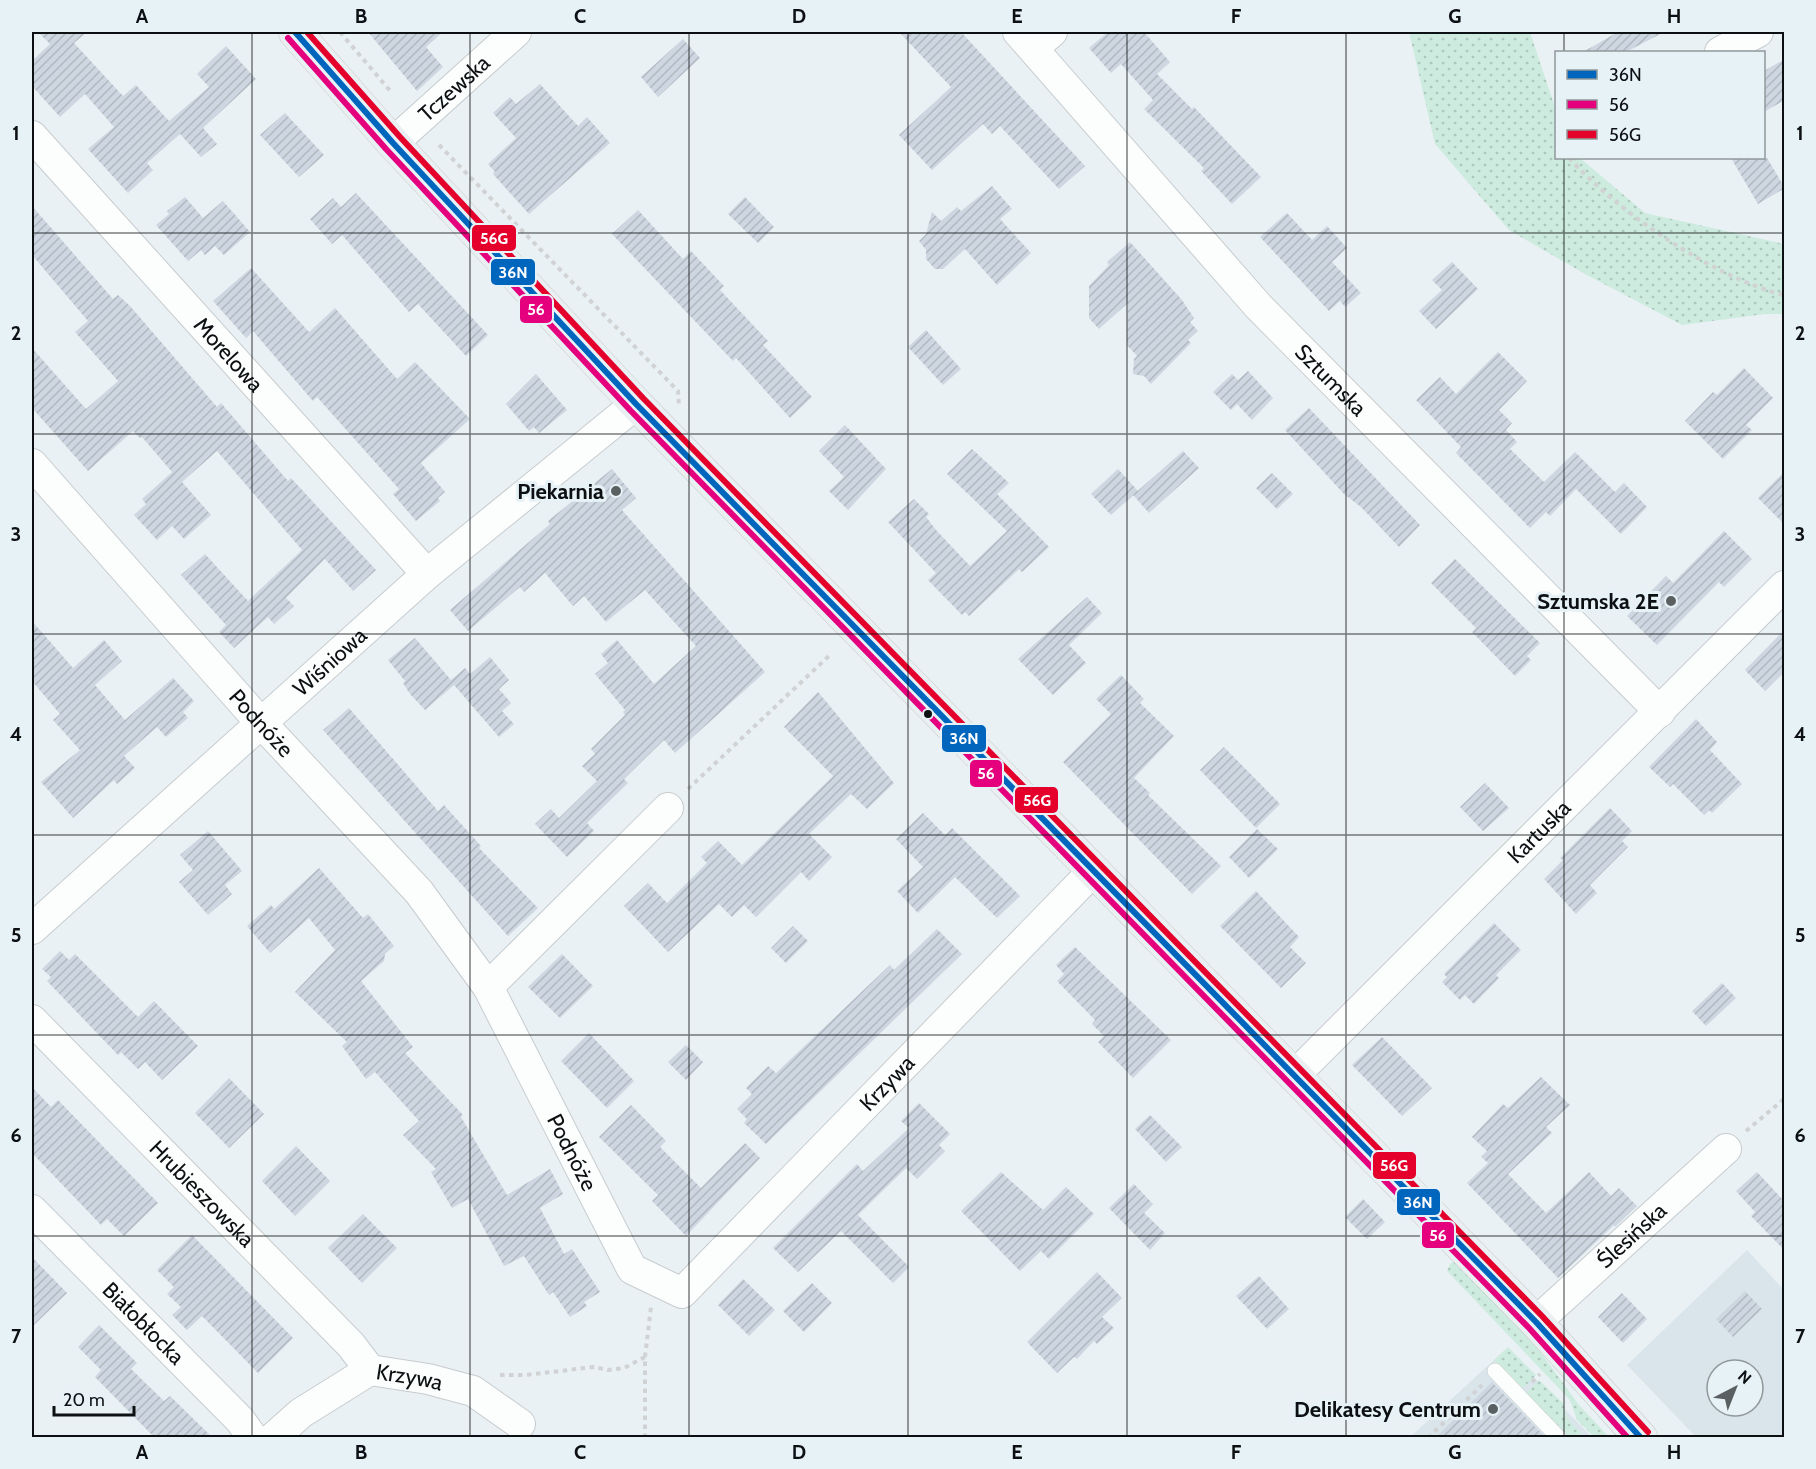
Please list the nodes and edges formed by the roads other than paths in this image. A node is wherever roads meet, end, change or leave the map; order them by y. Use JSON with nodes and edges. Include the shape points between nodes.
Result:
{"nodes":[{"id":1,"x":295,"y":32,"type":"edge"},
{"id":2,"x":516,"y":32,"type":"edge"},
{"id":3,"x":1758,"y":32,"type":"edge"},
{"id":4,"x":1034,"y":37,"type":"edge"},
{"id":5,"x":1722,"y":51,"type":"edge"},
{"id":6,"x":405,"y":133,"type":"junction"},
{"id":7,"x":32,"y":136,"type":"edge"},
{"id":8,"x":636,"y":404,"type":"junction"},
{"id":9,"x":32,"y":464,"type":"edge"},
{"id":10,"x":427,"y":574,"type":"junction"},
{"id":11,"x":1785,"y":586,"type":"edge"},
{"id":12,"x":1660,"y":712,"type":"junction"},
{"id":13,"x":261,"y":723,"type":"junction"},
{"id":14,"x":668,"y":808,"type":"road end"},
{"id":15,"x":1093,"y":871,"type":"junction"},
{"id":16,"x":32,"y":929,"type":"edge"},
{"id":17,"x":488,"y":987,"type":"junction"},
{"id":18,"x":32,"y":1020,"type":"edge"},
{"id":19,"x":1294,"y":1076,"type":"junction"},
{"id":20,"x":1726,"y":1149,"type":"road end"},
{"id":21,"x":32,"y":1210,"type":"edge"},
{"id":22,"x":682,"y":1293,"type":"joint"},
{"id":23,"x":1536,"y":1322,"type":"junction"},
{"id":24,"x":370,"y":1371,"type":"junction"},
{"id":25,"x":1495,"y":1371,"type":"road end"},
{"id":26,"x":520,"y":1424,"type":"dead end"},
{"id":27,"x":253,"y":1437,"type":"edge"},
{"id":28,"x":273,"y":1437,"type":"edge"},
{"id":29,"x":1559,"y":1437,"type":"edge"},
{"id":30,"x":1641,"y":1437,"type":"edge"}],
"edges":[{"from":1,"to":6,"type":"main road"},
{"from":2,"to":6,"type":"street","name":"Tczewska"},
{"from":3,"to":5,"type":"street"},
{"from":4,"to":12,"type":"street","name":"Sztumska","via":[[1259,307]]},
{"from":6,"to":8,"type":"main road"},
{"from":7,"to":10,"type":"street","name":"Morelowa"},
{"from":8,"to":10,"type":"street","name":"Wiśniowa"},
{"from":8,"to":15,"type":"main road"},
{"from":9,"to":13,"type":"street","name":"Podnóże"},
{"from":10,"to":13,"type":"street","name":"Wiśniowa"},
{"from":11,"to":12,"type":"street","name":"Kartuska"},
{"from":12,"to":19,"type":"street","name":"Kartuska"},
{"from":13,"to":16,"type":"street","name":"Wiśniowa"},
{"from":13,"to":17,"type":"street","name":"Podnóże","via":[[419,891]]},
{"from":14,"to":17,"type":"street"},
{"from":15,"to":19,"type":"main road"},
{"from":15,"to":22,"type":"street","name":"Krzywa"},
{"from":17,"to":22,"type":"street","name":"Podnóże","via":[[632,1269]]},
{"from":18,"to":24,"type":"street","name":"Hrubieszowska","via":[[351,1346]]},
{"from":19,"to":23,"type":"main road"},
{"from":20,"to":23,"type":"street","name":"Ślesińska"},
{"from":21,"to":27,"type":"street","name":"Białobłocka"},
{"from":23,"to":30,"type":"main road"},
{"from":24,"to":26,"type":"street","name":"Krzywa","via":[[428,1378],[473,1391]]},
{"from":24,"to":28,"type":"street","name":"Krzywa","via":[[308,1408]]},
{"from":25,"to":29,"type":"lane"}]}
